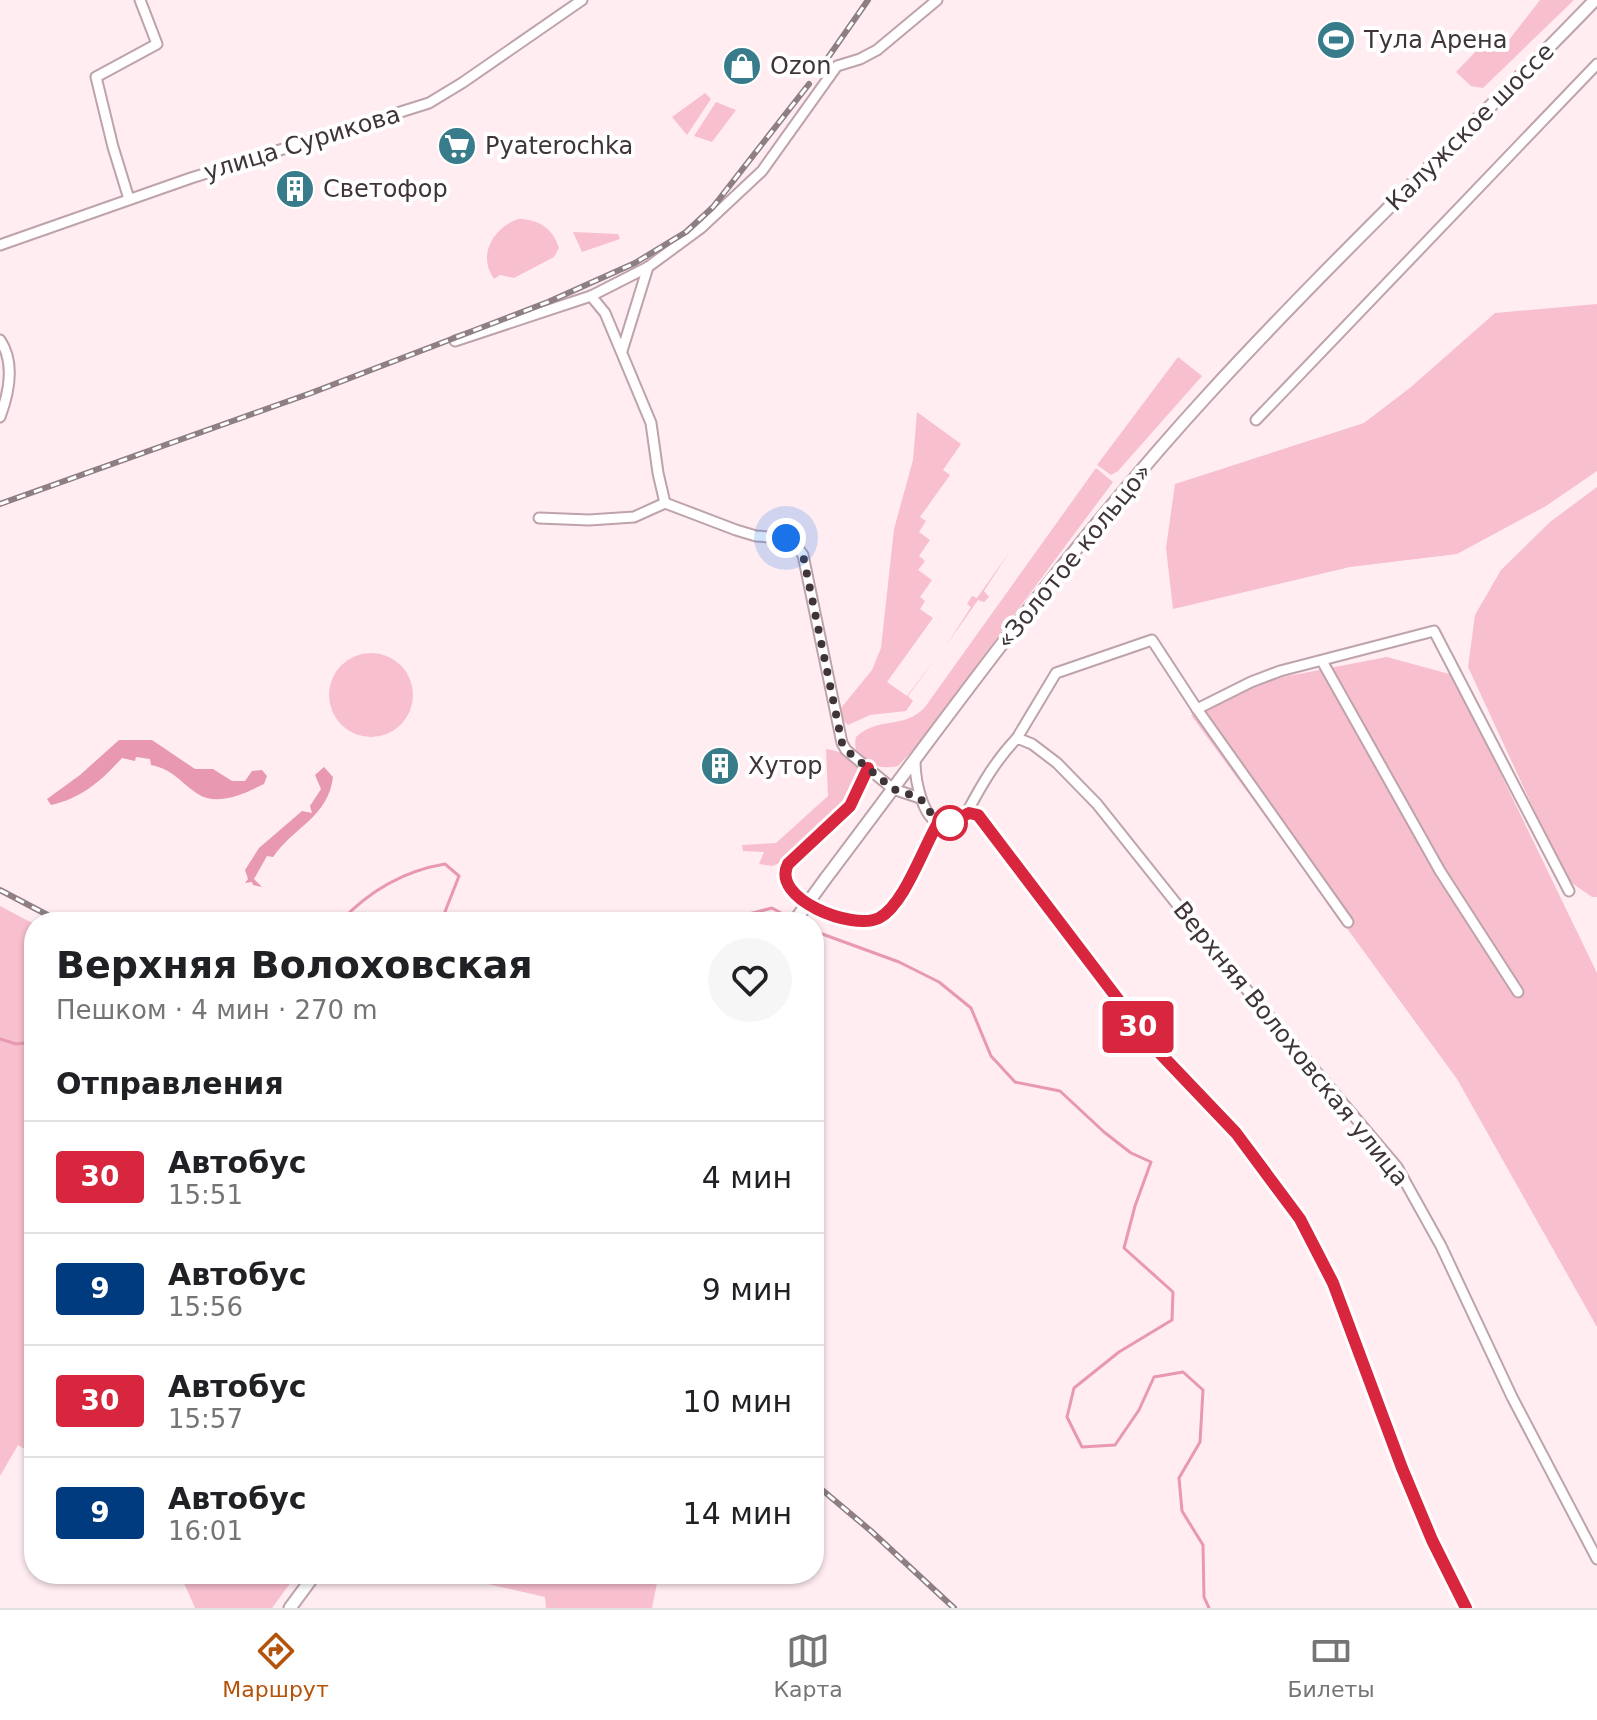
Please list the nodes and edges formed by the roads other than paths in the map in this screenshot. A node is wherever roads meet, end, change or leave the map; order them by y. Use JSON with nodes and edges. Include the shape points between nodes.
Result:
{"nodes":[{"id":1,"x":140,"y":0,"type":"edge"},
{"id":2,"x":582,"y":0,"type":"edge"},
{"id":3,"x":937,"y":0,"type":"edge"},
{"id":4,"x":1595,"y":0,"type":"edge"},
{"id":5,"x":1597,"y":64,"type":"edge"},
{"id":6,"x":129,"y":199,"type":"junction"},
{"id":7,"x":0,"y":245,"type":"edge"},
{"id":8,"x":1344,"y":253,"type":"joint"},
{"id":9,"x":648,"y":267,"type":"junction"},
{"id":10,"x":591,"y":296,"type":"junction"},
{"id":11,"x":0,"y":340,"type":"edge"},
{"id":12,"x":455,"y":341,"type":"dead end"},
{"id":13,"x":622,"y":351,"type":"junction"},
{"id":14,"x":0,"y":417,"type":"edge"},
{"id":15,"x":1256,"y":420,"type":"dead end"},
{"id":16,"x":665,"y":503,"type":"junction"},
{"id":17,"x":539,"y":518,"type":"dead end"},
{"id":18,"x":1322,"y":661,"type":"junction"},
{"id":19,"x":1197,"y":709,"type":"junction"},
{"id":20,"x":1017,"y":738,"type":"junction"},
{"id":21,"x":915,"y":761,"type":"junction"},
{"id":22,"x":868,"y":768,"type":"junction"},
{"id":23,"x":893,"y":789,"type":"junction"},
{"id":24,"x":920,"y":798,"type":"junction"},
{"id":25,"x":966,"y":814,"type":"junction"},
{"id":26,"x":938,"y":823,"type":"junction"},
{"id":27,"x":1569,"y":891,"type":"dead end"},
{"id":28,"x":801,"y":912,"type":"edge"},
{"id":29,"x":1348,"y":922,"type":"dead end"},
{"id":30,"x":1518,"y":992,"type":"dead end"},
{"id":31,"x":1597,"y":1559,"type":"edge"},
{"id":32,"x":308,"y":1584,"type":"edge"},
{"id":33,"x":290,"y":1608,"type":"edge"},
{"id":34,"x":1466,"y":1608,"type":"edge"}],
"edges":[{"from":1,"to":6,"type":"street","via":[[157,44],[96,77]]},
{"from":2,"to":6,"type":"street","name":"улица Сурикова","via":[[429,103]]},
{"from":3,"to":9,"type":"street","via":[[877,50],[837,66],[762,171],[701,228]]},
{"from":4,"to":8,"type":"main road","name":"Калужское шоссе"},
{"from":5,"to":15,"type":"street"},
{"from":6,"to":7,"type":"street","name":"улица Сурикова"},
{"from":8,"to":21,"type":"main road","name":"«Золотое кольцо»","via":[[1124,490]]},
{"from":9,"to":10,"type":"street"},
{"from":9,"to":13,"type":"street"},
{"from":10,"to":12,"type":"street"},
{"from":10,"to":13,"type":"street"},
{"from":11,"to":14,"type":"street","via":[[9,368]]},
{"from":13,"to":16,"type":"street","via":[[651,423]]},
{"from":16,"to":17,"type":"street","via":[[634,517]]},
{"from":16,"to":22,"type":"street","via":[[756,536],[786,538],[800,549],[842,741]]},
{"from":18,"to":19,"type":"street","via":[[1251,682]]},
{"from":18,"to":27,"type":"street","via":[[1434,631]]},
{"from":18,"to":30,"type":"street","via":[[1440,871]]},
{"from":19,"to":20,"type":"street","via":[[1152,640],[1056,673]]},
{"from":19,"to":29,"type":"street"},
{"from":20,"to":25,"type":"street"},
{"from":20,"to":31,"type":"street","name":"Верхняя Волоховская улица","via":[[1057,763],[1097,804],[1397,1167]]},
{"from":21,"to":23,"type":"main road","name":"«Золотое кольцо»"},
{"from":21,"to":24,"type":"street"},
{"from":22,"to":23,"type":"street"},
{"from":22,"to":26,"type":"street","via":[[850,806],[786,867],[785,881],[796,895],[844,919],[880,917],[901,894]]},
{"from":23,"to":24,"type":"street"},
{"from":23,"to":28,"type":"main road","name":"«Золотое кольцо»","bridge":true},
{"from":24,"to":26,"type":"street"},
{"from":25,"to":26,"type":"street"},
{"from":25,"to":34,"type":"street","via":[[980,817],[1155,1048],[1236,1133],[1300,1219],[1333,1283],[1402,1468]]},
{"from":32,"to":33,"type":"main road"}]}
